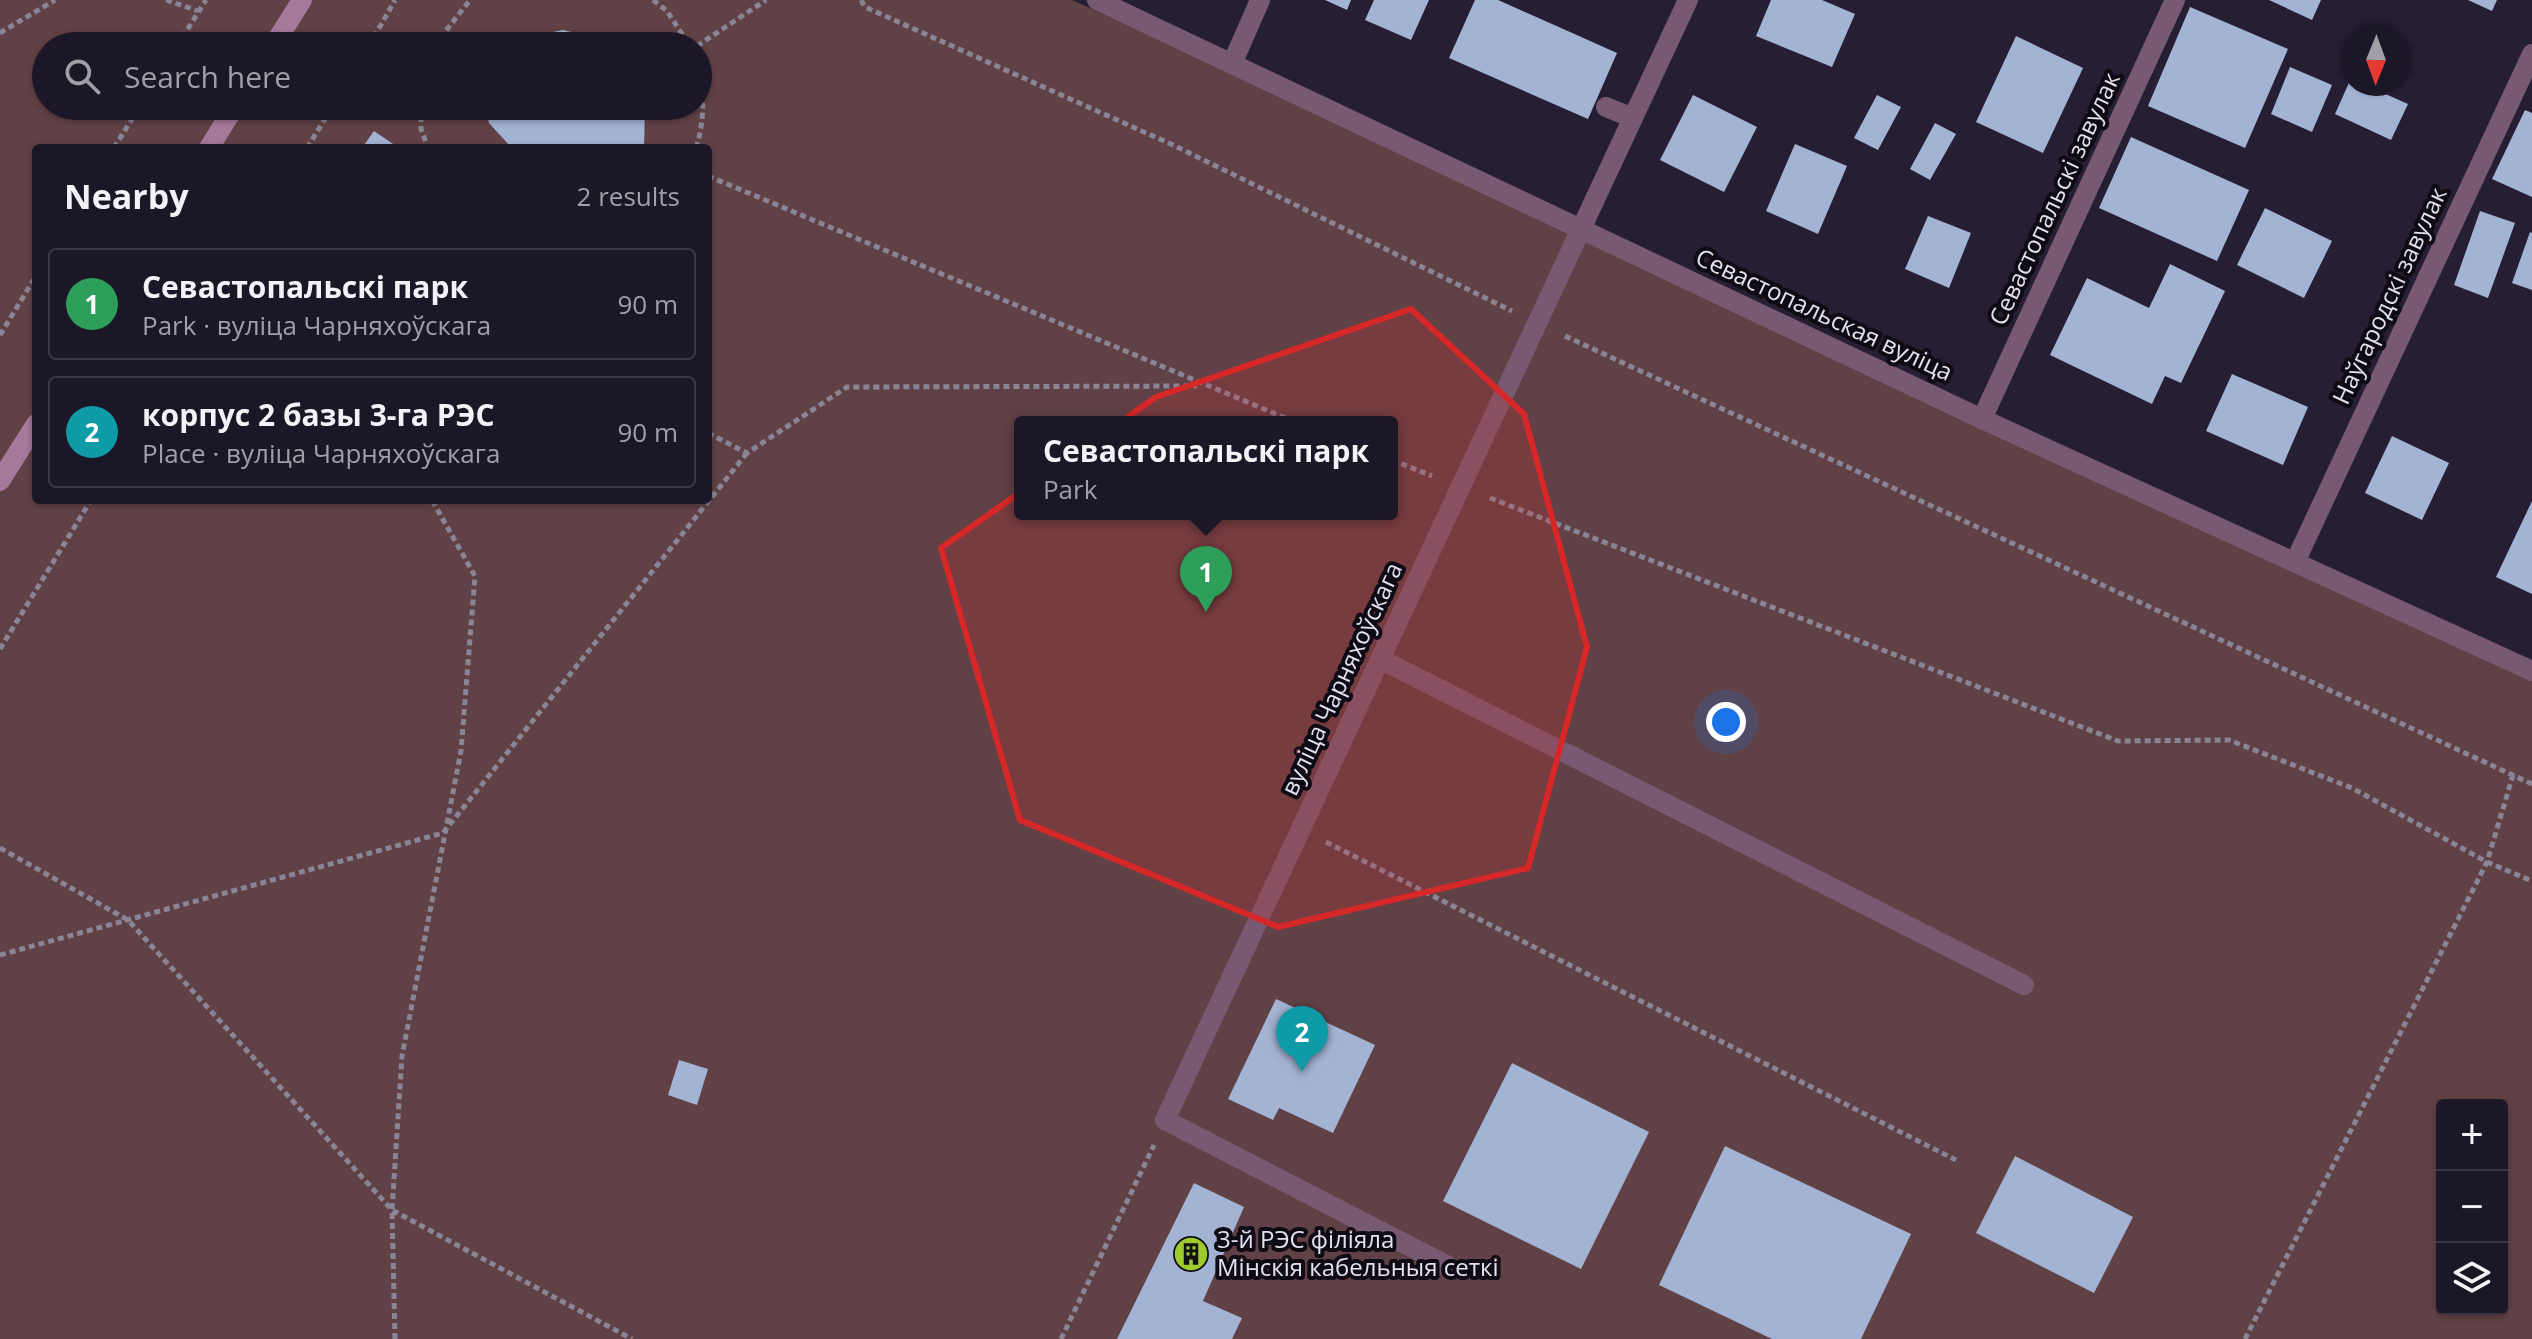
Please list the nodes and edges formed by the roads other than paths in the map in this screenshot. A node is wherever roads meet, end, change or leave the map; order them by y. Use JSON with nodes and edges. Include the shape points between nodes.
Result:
{"nodes":[{"id":1,"x":302,"y":0,"type":"edge"},
{"id":2,"x":1097,"y":0,"type":"edge"},
{"id":3,"x":1260,"y":0,"type":"edge"},
{"id":4,"x":1688,"y":0,"type":"edge"},
{"id":5,"x":2175,"y":0,"type":"edge"},
{"id":6,"x":282,"y":32,"type":"edge"},
{"id":7,"x":2532,"y":54,"type":"edge"},
{"id":8,"x":1232,"y":64,"type":"junction"},
{"id":9,"x":1606,"y":107,"type":"dead end"},
{"id":10,"x":1633,"y":118,"type":"junction"},
{"id":11,"x":226,"y":120,"type":"edge"},
{"id":12,"x":211,"y":144,"type":"edge"},
{"id":13,"x":1583,"y":230,"type":"junction"},
{"id":14,"x":1982,"y":419,"type":"junction"},
{"id":15,"x":32,"y":430,"type":"edge"},
{"id":16,"x":0,"y":481,"type":"edge"},
{"id":17,"x":2296,"y":560,"type":"junction"},
{"id":18,"x":1380,"y":659,"type":"junction"},
{"id":19,"x":2532,"y":671,"type":"edge"},
{"id":20,"x":2024,"y":985,"type":"dead end"},
{"id":21,"x":1448,"y":1266,"type":"dead end"}],
"edges":[{"from":1,"to":6,"type":"main road"},
{"from":2,"to":8,"type":"street","name":"Севастопальская вуліца"},
{"from":3,"to":8,"type":"street"},
{"from":4,"to":10,"type":"street","name":"вуліца Чарняхоўскага"},
{"from":5,"to":14,"type":"street","name":"Севастопальскі завулак"},
{"from":7,"to":17,"type":"street","name":"Наўгародскі завулак"},
{"from":8,"to":13,"type":"street","name":"Севастопальская вуліца"},
{"from":9,"to":10,"type":"street"},
{"from":10,"to":13,"type":"street","name":"вуліца Чарняхоўскага"},
{"from":11,"to":12,"type":"main road"},
{"from":13,"to":14,"type":"street","name":"Севастопальская вуліца"},
{"from":13,"to":18,"type":"street","name":"вуліца Чарняхоўскага"},
{"from":14,"to":17,"type":"street","name":"Севастопальская вуліца"},
{"from":15,"to":16,"type":"main road"},
{"from":17,"to":19,"type":"street","name":"Севастопальская вуліца"},
{"from":18,"to":20,"type":"street"},
{"from":18,"to":21,"type":"street","name":"вуліца Чарняхоўскага","via":[[1165,1120]]}]}
